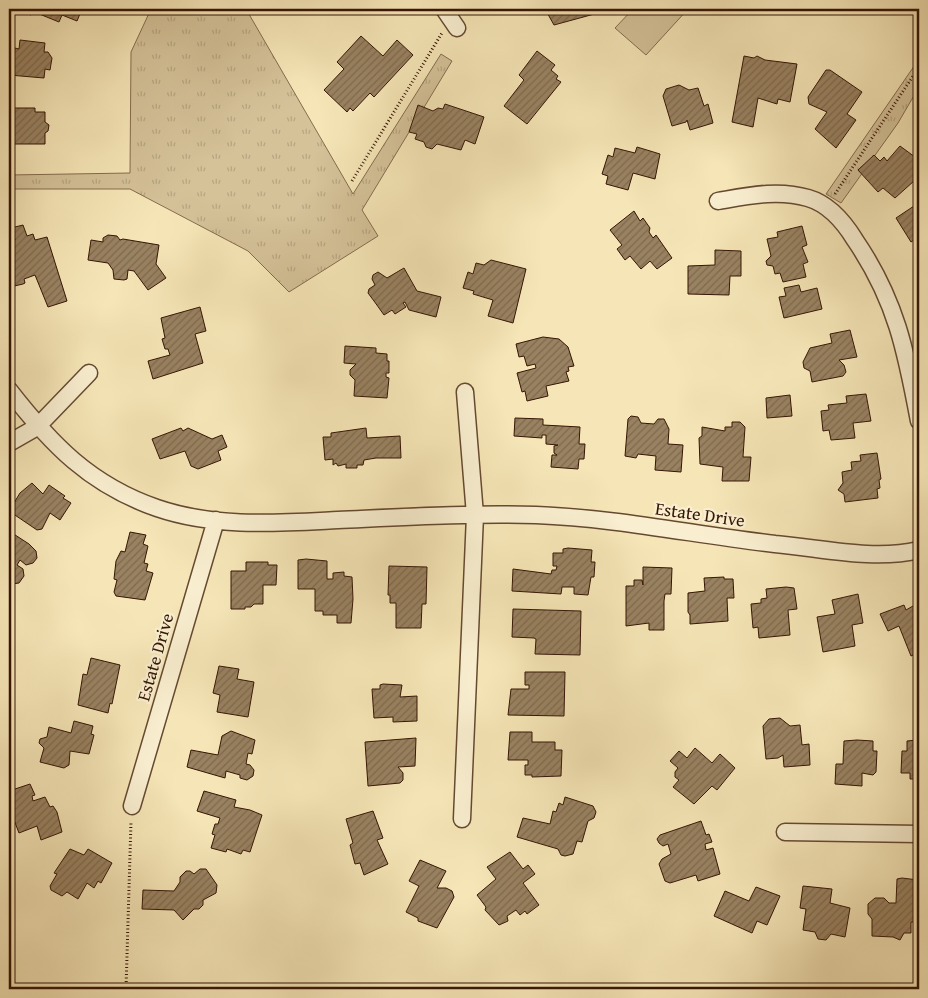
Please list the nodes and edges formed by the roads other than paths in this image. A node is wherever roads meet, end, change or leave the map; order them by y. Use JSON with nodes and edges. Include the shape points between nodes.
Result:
{"nodes":[{"id":1,"x":718,"y":201,"type":"dead end"},
{"id":2,"x":89,"y":374,"type":"dead end"},
{"id":3,"x":9,"y":390,"type":"edge"},
{"id":4,"x":465,"y":392,"type":"dead end"},
{"id":5,"x":919,"y":421,"type":"edge"},
{"id":6,"x":38,"y":427,"type":"junction"},
{"id":7,"x":9,"y":443,"type":"edge"},
{"id":8,"x":476,"y":515,"type":"junction"},
{"id":9,"x":216,"y":520,"type":"junction"},
{"id":10,"x":919,"y":550,"type":"edge"},
{"id":11,"x":132,"y":806,"type":"road end"},
{"id":12,"x":462,"y":819,"type":"dead end"},
{"id":13,"x":785,"y":832,"type":"dead end"},
{"id":14,"x":919,"y":834,"type":"edge"}],
"edges":[{"from":1,"to":5,"type":"street","via":[[764,193],[808,198],[826,206],[849,230],[888,296],[905,347]]},
{"from":2,"to":6,"type":"street"},
{"from":3,"to":6,"type":"street","name":"Estate Drive"},
{"from":4,"to":8,"type":"street"},
{"from":6,"to":7,"type":"street"},
{"from":6,"to":9,"type":"street","name":"Estate Drive","via":[[85,472],[113,487],[155,508]]},
{"from":8,"to":9,"type":"street","name":"Estate Drive","via":[[253,524]]},
{"from":8,"to":10,"type":"street","name":"Estate Drive","via":[[537,515],[589,520],[855,553]]},
{"from":8,"to":12,"type":"street"},
{"from":9,"to":11,"type":"street","name":"Estate Drive"},
{"from":13,"to":14,"type":"street"}]}
